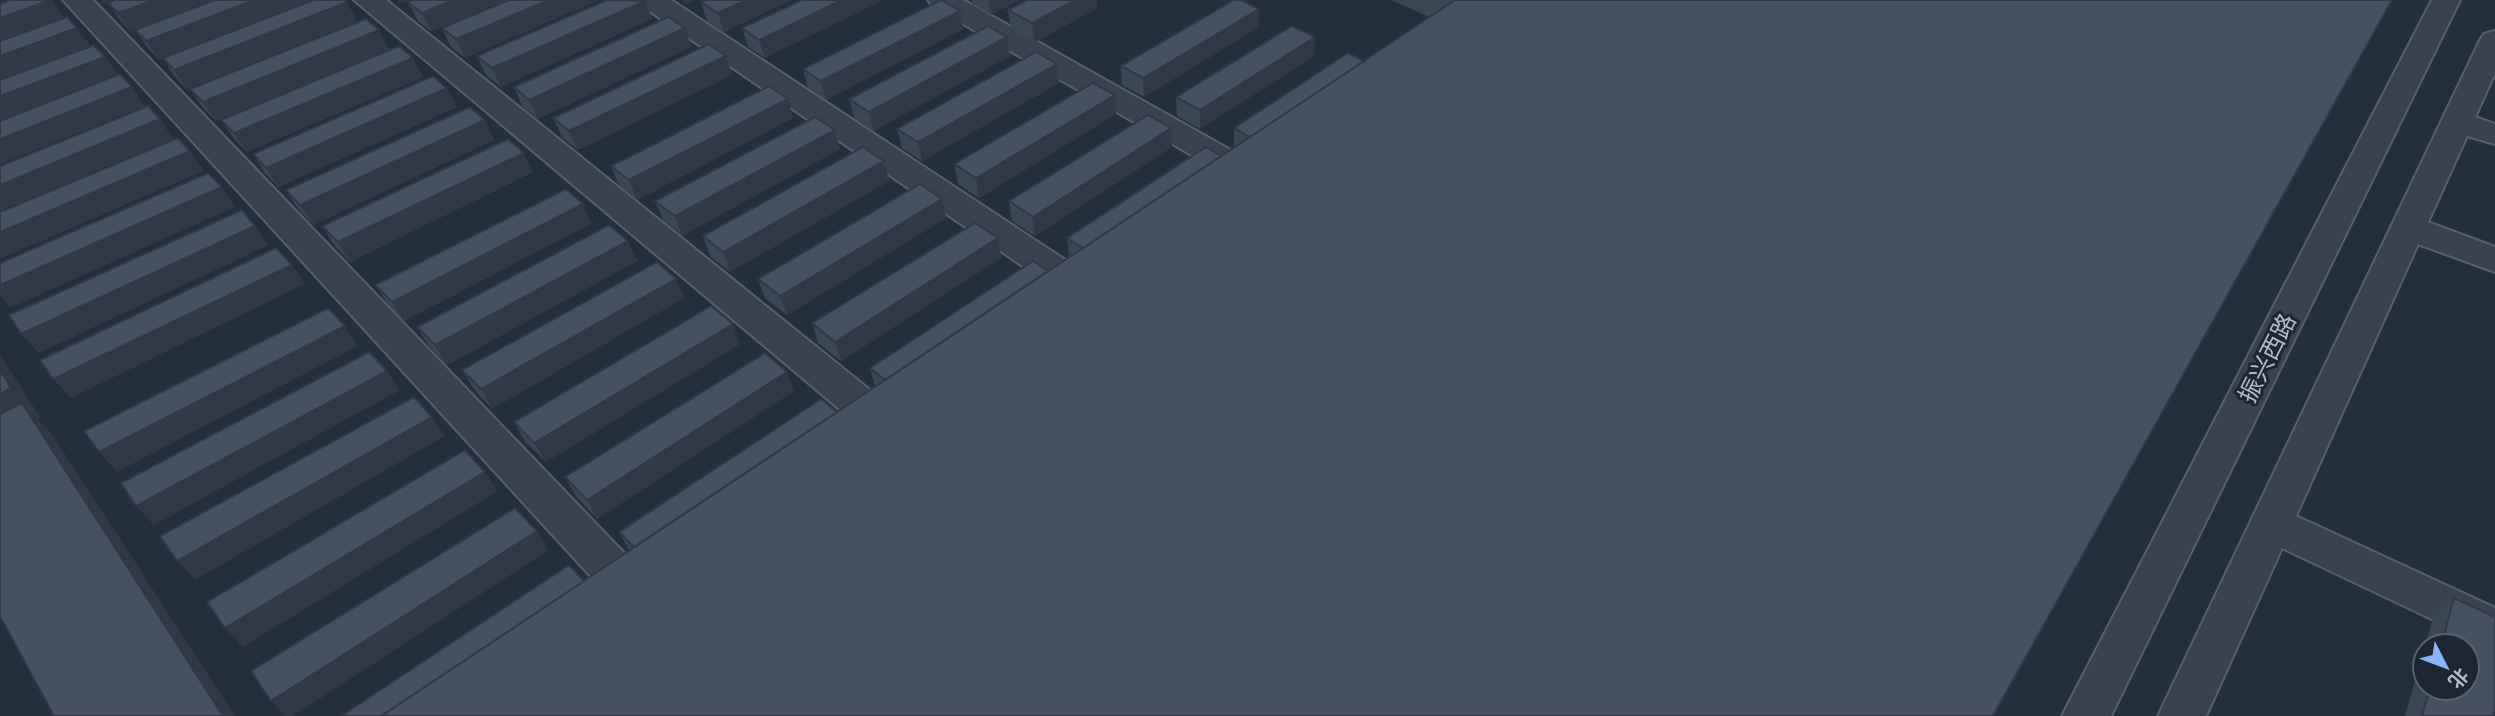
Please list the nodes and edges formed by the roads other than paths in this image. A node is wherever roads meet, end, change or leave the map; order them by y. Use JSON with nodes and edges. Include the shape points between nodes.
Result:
{"nodes":[{"id":1,"x":78,"y":0,"type":"edge"},
{"id":2,"x":368,"y":0,"type":"edge"},
{"id":3,"x":652,"y":0,"type":"edge"},
{"id":4,"x":942,"y":0,"type":"edge"},
{"id":5,"x":2446,"y":0,"type":"edge"},
{"id":6,"x":2495,"y":40,"type":"edge"},
{"id":7,"x":2457,"y":122,"type":"junction"},
{"id":8,"x":2495,"y":134,"type":"edge"},
{"id":9,"x":1247,"y":173,"type":"edge"},
{"id":10,"x":2408,"y":228,"type":"junction"},
{"id":11,"x":2495,"y":260,"type":"edge"},
{"id":12,"x":1078,"y":286,"type":"edge"},
{"id":13,"x":877,"y":418,"type":"edge"},
{"id":14,"x":2272,"y":524,"type":"junction"},
{"id":15,"x":632,"y":592,"type":"edge"},
{"id":16,"x":2495,"y":629,"type":"edge"},
{"id":17,"x":2188,"y":714,"type":"edge"},
{"id":18,"x":2086,"y":716,"type":"edge"}],
"edges":[{"from":1,"to":15,"type":"street"},
{"from":2,"to":13,"type":"street"},
{"from":3,"to":12,"type":"street"},
{"from":4,"to":9,"type":"street"},
{"from":5,"to":18,"type":"street","name":"振兴西路"},
{"from":6,"to":7,"type":"street"},
{"from":7,"to":8,"type":"street"},
{"from":7,"to":10,"type":"street"},
{"from":10,"to":11,"type":"street"},
{"from":10,"to":14,"type":"street"},
{"from":14,"to":16,"type":"street"},
{"from":14,"to":17,"type":"street"}]}
